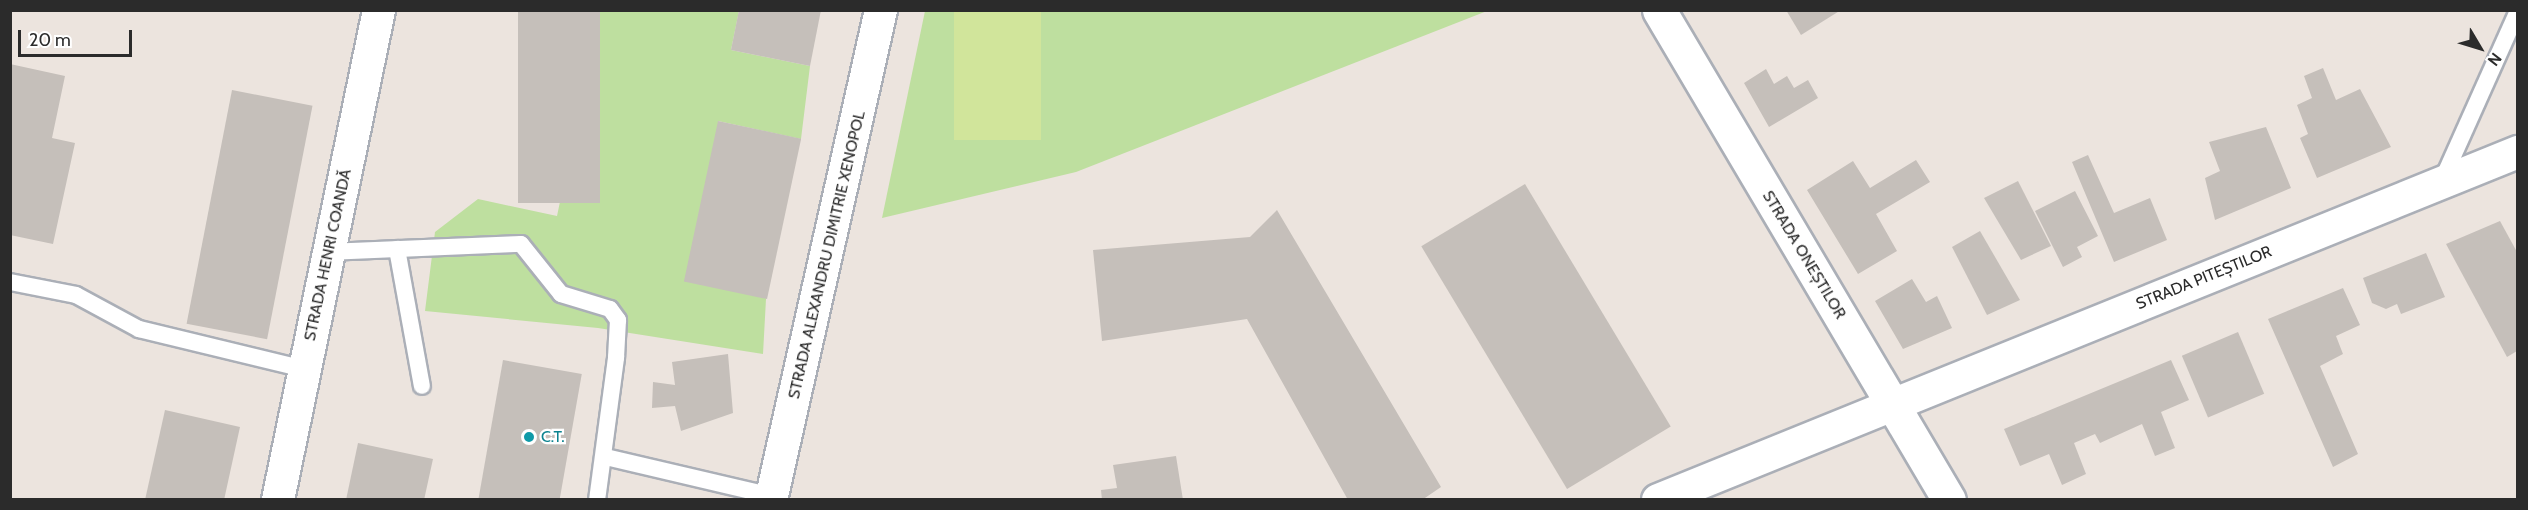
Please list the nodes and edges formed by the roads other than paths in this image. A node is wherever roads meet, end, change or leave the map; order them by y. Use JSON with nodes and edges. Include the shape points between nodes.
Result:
{"nodes":[{"id":1,"x":379,"y":10,"type":"edge"},
{"id":2,"x":881,"y":10,"type":"edge"},
{"id":3,"x":1659,"y":10,"type":"edge"},
{"id":4,"x":2517,"y":11,"type":"edge"},
{"id":5,"x":2515,"y":159,"type":"edge"},
{"id":6,"x":2441,"y":184,"type":"junction"},
{"id":7,"x":397,"y":249,"type":"junction"},
{"id":8,"x":327,"y":252,"type":"junction"},
{"id":9,"x":10,"y":282,"type":"edge"},
{"id":10,"x":304,"y":369,"type":"junction"},
{"id":11,"x":422,"y":386,"type":"dead end"},
{"id":12,"x":1890,"y":402,"type":"junction"},
{"id":13,"x":606,"y":457,"type":"junction"},
{"id":14,"x":772,"y":498,"type":"edge"},
{"id":15,"x":278,"y":500,"type":"edge"},
{"id":16,"x":597,"y":500,"type":"edge"},
{"id":17,"x":1658,"y":500,"type":"edge"},
{"id":18,"x":1949,"y":500,"type":"edge"}],
"edges":[{"from":1,"to":8,"type":"street","name":"STRADA HENRI COANDĂ"},
{"from":2,"to":14,"type":"street","name":"STRADA ALEXANDRU DIMITRIE XENOPOL"},
{"from":3,"to":12,"type":"street","name":"STRADA ONEȘTILOR"},
{"from":4,"to":6,"type":"lane"},
{"from":5,"to":6,"type":"street","name":"STRADA PITEȘTILOR"},
{"from":6,"to":12,"type":"street","name":"STRADA PITEȘTILOR"},
{"from":7,"to":8,"type":"lane"},
{"from":7,"to":11,"type":"lane"},
{"from":7,"to":13,"type":"lane","via":[[521,244],[561,294],[610,309],[618,320]]},
{"from":8,"to":10,"type":"street","name":"STRADA HENRI COANDĂ"},
{"from":9,"to":10,"type":"lane","via":[[76,295],[139,329]]},
{"from":10,"to":15,"type":"street","name":"STRADA HENRI COANDĂ"},
{"from":12,"to":17,"type":"street","name":"STRADA PITEȘTILOR"},
{"from":12,"to":18,"type":"street","name":"STRADA ONEȘTILOR"},
{"from":13,"to":14,"type":"lane"},
{"from":13,"to":16,"type":"lane"}]}
